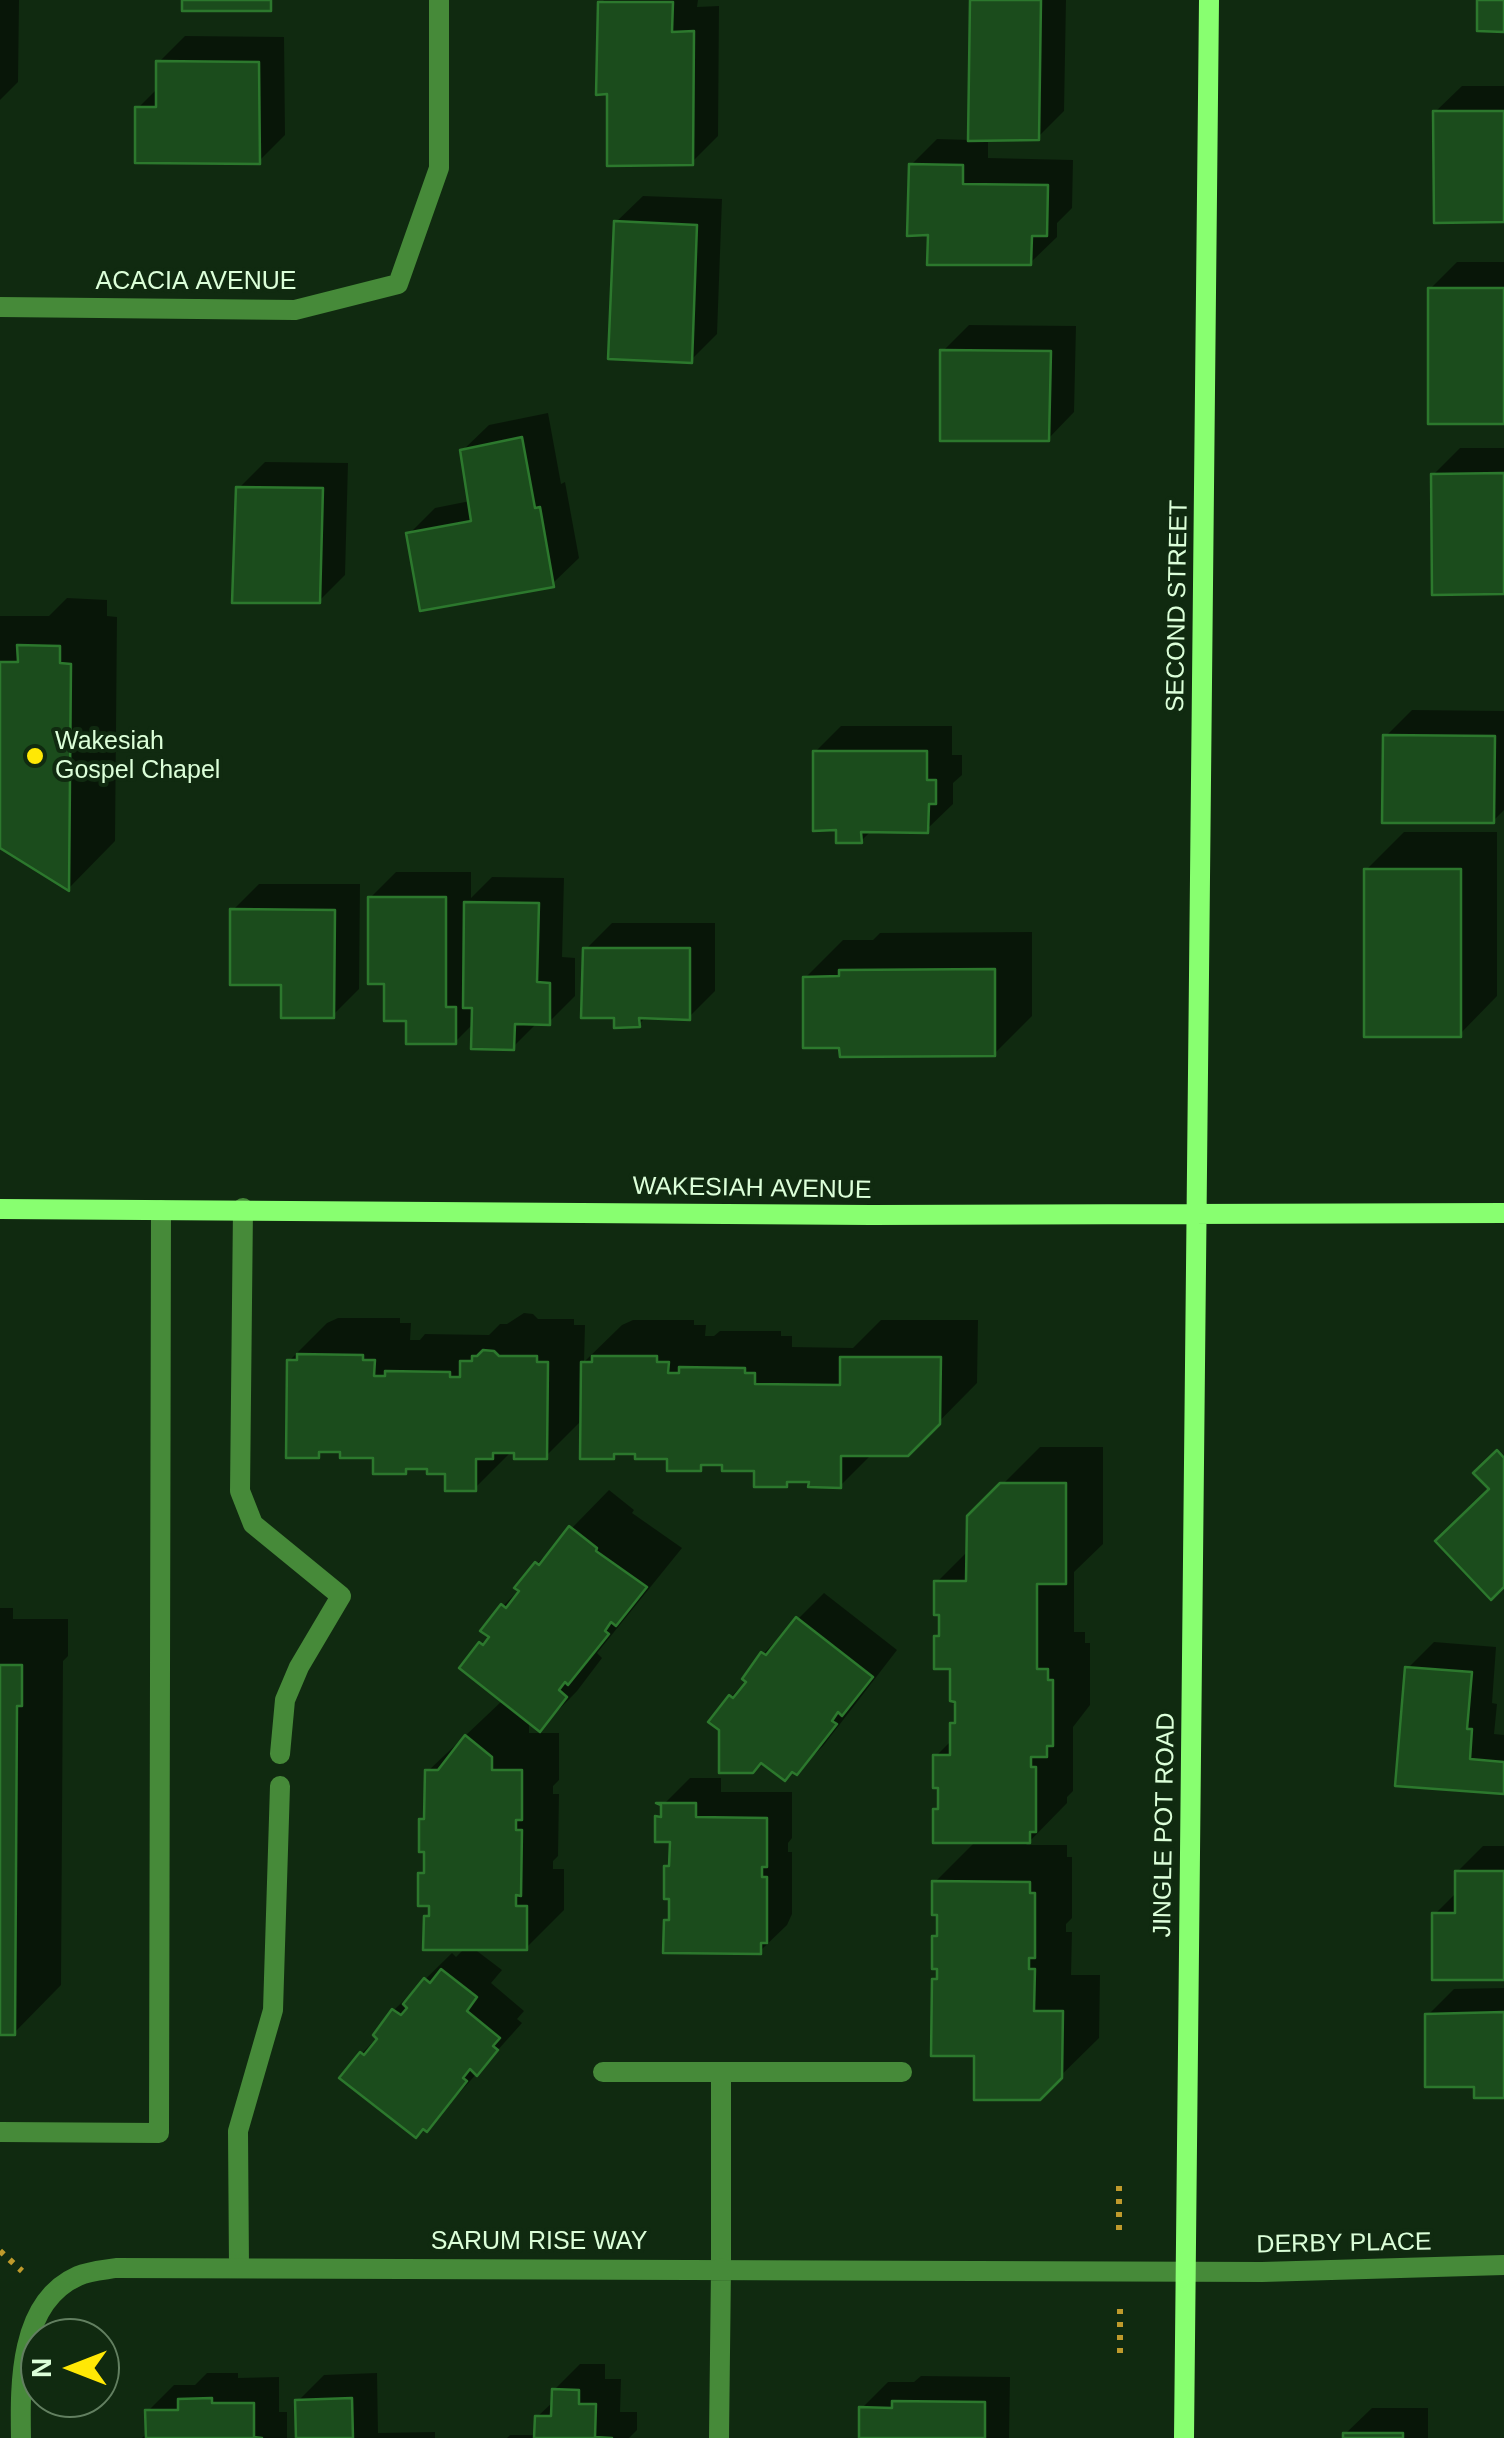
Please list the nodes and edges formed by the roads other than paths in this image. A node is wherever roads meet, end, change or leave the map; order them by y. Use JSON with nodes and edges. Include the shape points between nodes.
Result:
{"nodes":[{"id":1,"x":439,"y":0,"type":"edge"},
{"id":2,"x":1209,"y":0,"type":"edge"},
{"id":3,"x":0,"y":307,"type":"edge"},
{"id":4,"x":0,"y":1208,"type":"edge"},
{"id":5,"x":243,"y":1208,"type":"junction"},
{"id":6,"x":161,"y":1210,"type":"junction"},
{"id":7,"x":1198,"y":1213,"type":"junction"},
{"id":8,"x":1504,"y":1213,"type":"edge"},
{"id":9,"x":280,"y":1754,"type":"dead end"},
{"id":10,"x":280,"y":1786,"type":"dead end"},
{"id":11,"x":603,"y":2072,"type":"dead end"},
{"id":12,"x":721,"y":2072,"type":"junction"},
{"id":13,"x":902,"y":2072,"type":"dead end"},
{"id":14,"x":0,"y":2132,"type":"edge"},
{"id":15,"x":1504,"y":2265,"type":"edge"},
{"id":16,"x":239,"y":2267,"type":"junction"},
{"id":17,"x":721,"y":2268,"type":"junction"},
{"id":18,"x":1185,"y":2270,"type":"junction"},
{"id":19,"x":21,"y":2438,"type":"edge"},
{"id":20,"x":719,"y":2438,"type":"edge"},
{"id":21,"x":1184,"y":2438,"type":"edge"}],
"edges":[{"from":1,"to":3,"type":"street","name":"ACACIA AVENUE","via":[[439,168],[398,284],[294,310]]},
{"from":2,"to":7,"type":"street","name":"SECOND STREET"},
{"from":4,"to":6,"type":"street","name":"WAKESIAH AVENUE"},
{"from":5,"to":6,"type":"street","name":"WAKESIAH AVENUE"},
{"from":5,"to":7,"type":"street","name":"WAKESIAH AVENUE"},
{"from":5,"to":9,"type":"street","via":[[240,1491],[253,1524],[341,1596],[284,1700]]},
{"from":6,"to":14,"type":"street","via":[[159,2133]]},
{"from":7,"to":8,"type":"street","name":"WAKESIAH AVENUE"},
{"from":7,"to":18,"type":"street","name":"JINGLE POT ROAD"},
{"from":10,"to":16,"type":"street","via":[[273,2010],[238,2131]]},
{"from":11,"to":12,"type":"street"},
{"from":12,"to":13,"type":"street"},
{"from":12,"to":17,"type":"street"},
{"from":15,"to":18,"type":"street","name":"DERBY PLACE"},
{"from":16,"to":17,"type":"street","name":"SARUM RISE WAY"},
{"from":16,"to":19,"type":"street","name":"SARUM RISE WAY","via":[[116,2268],[79,2275],[49,2295],[24,2350]]},
{"from":17,"to":18,"type":"street","name":"SARUM RISE WAY"},
{"from":17,"to":20,"type":"street"},
{"from":18,"to":21,"type":"street","name":"JINGLE POT ROAD"}]}
